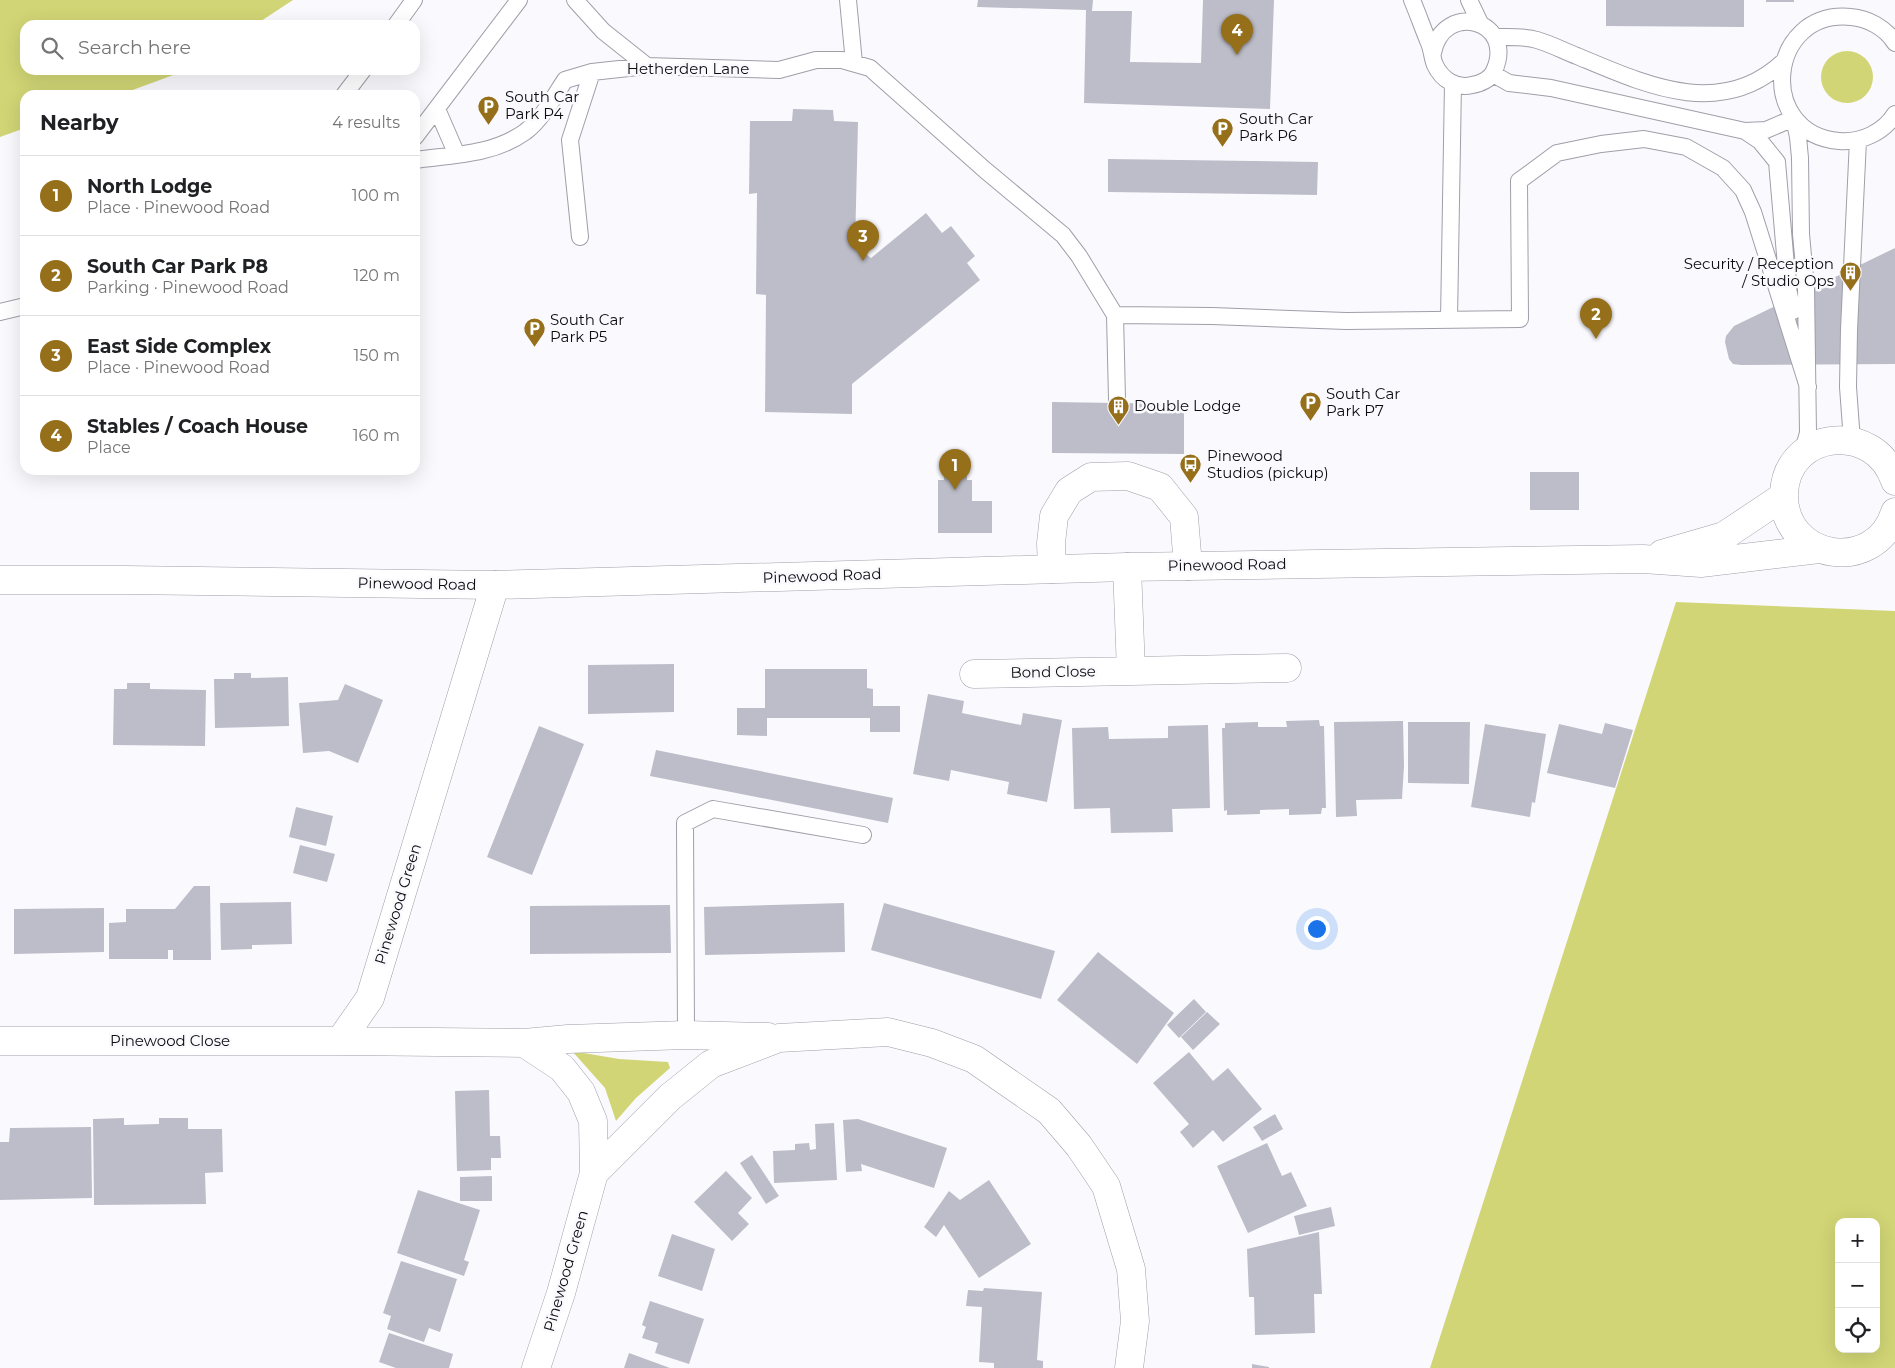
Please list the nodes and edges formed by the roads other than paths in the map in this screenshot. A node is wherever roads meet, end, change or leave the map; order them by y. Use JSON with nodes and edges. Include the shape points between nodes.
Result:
{"nodes":[{"id":1,"x":414,"y":0,"type":"edge"},
{"id":2,"x":519,"y":0,"type":"edge"},
{"id":3,"x":574,"y":0,"type":"edge"},
{"id":4,"x":848,"y":0,"type":"edge"},
{"id":5,"x":1412,"y":0,"type":"edge"},
{"id":6,"x":1469,"y":0,"type":"edge"},
{"id":7,"x":400,"y":20,"type":"edge"},
{"id":8,"x":1480,"y":23,"type":"junction"},
{"id":9,"x":1496,"y":37,"type":"junction"},
{"id":10,"x":1894,"y":40,"type":"edge"},
{"id":11,"x":1433,"y":53,"type":"junction"},
{"id":12,"x":1784,"y":61,"type":"junction"},
{"id":13,"x":854,"y":63,"type":"junction"},
{"id":14,"x":646,"y":66,"type":"junction"},
{"id":15,"x":592,"y":72,"type":"junction"},
{"id":16,"x":1493,"y":74,"type":"junction"},
{"id":17,"x":359,"y":75,"type":"edge"},
{"id":18,"x":1453,"y":83,"type":"junction"},
{"id":19,"x":348,"y":90,"type":"edge"},
{"id":20,"x":437,"y":109,"type":"junction"},
{"id":21,"x":1895,"y":114,"type":"edge"},
{"id":22,"x":1794,"y":118,"type":"junction"},
{"id":23,"x":420,"y":131,"type":"edge"},
{"id":24,"x":1745,"y":131,"type":"junction"},
{"id":25,"x":1858,"y":140,"type":"junction"},
{"id":26,"x":457,"y":155,"type":"junction"},
{"id":27,"x":420,"y":159,"type":"edge"},
{"id":28,"x":580,"y":237,"type":"dead end"},
{"id":29,"x":20,"y":307,"type":"edge"},
{"id":30,"x":0,"y":312,"type":"edge"},
{"id":31,"x":1115,"y":315,"type":"junction"},
{"id":32,"x":1449,"y":320,"type":"junction"},
{"id":33,"x":1808,"y":387,"type":"junction"},
{"id":34,"x":1117,"y":399,"type":"dead end"},
{"id":35,"x":1852,"y":441,"type":"junction"},
{"id":36,"x":1801,"y":456,"type":"junction"},
{"id":37,"x":1888,"y":460,"type":"edge"},
{"id":38,"x":1895,"y":481,"type":"edge"},
{"id":39,"x":1784,"y":496,"type":"junction"},
{"id":40,"x":1895,"y":512,"type":"edge"},
{"id":41,"x":1888,"y":537,"type":"edge"},
{"id":42,"x":1819,"y":549,"type":"junction"},
{"id":43,"x":1644,"y":559,"type":"junction"},
{"id":44,"x":1188,"y":566,"type":"junction"},
{"id":45,"x":1127,"y":567,"type":"junction"},
{"id":46,"x":1052,"y":569,"type":"junction"},
{"id":47,"x":0,"y":580,"type":"edge"},
{"id":48,"x":495,"y":585,"type":"junction"},
{"id":49,"x":1287,"y":668,"type":"dead end"},
{"id":50,"x":1130,"y":671,"type":"junction"},
{"id":51,"x":974,"y":674,"type":"dead end"},
{"id":52,"x":863,"y":835,"type":"dead end"},
{"id":53,"x":686,"y":1035,"type":"junction"},
{"id":54,"x":779,"y":1038,"type":"junction"},
{"id":55,"x":0,"y":1041,"type":"edge"},
{"id":56,"x":340,"y":1041,"type":"junction"},
{"id":57,"x":524,"y":1043,"type":"junction"},
{"id":58,"x":594,"y":1173,"type":"junction"},
{"id":59,"x":536,"y":1368,"type":"edge"},
{"id":60,"x":1130,"y":1368,"type":"edge"}],
"edges":[{"from":1,"to":7,"type":"lane"},
{"from":2,"to":20,"type":"lane"},
{"from":3,"to":14,"type":"lane","via":[[604,31]]},
{"from":4,"to":13,"type":"lane"},
{"from":5,"to":11,"type":"lane"},
{"from":6,"to":8,"type":"lane"},
{"from":8,"to":9,"type":"lane"},
{"from":8,"to":11,"type":"lane","via":[[1469,20],[1448,25],[1435,42]]},
{"from":9,"to":12,"type":"lane","via":[[1537,40],[1619,74],[1680,92],[1706,94],[1733,90],[1773,72]]},
{"from":9,"to":16,"type":"lane","via":[[1499,59]]},
{"from":10,"to":12,"type":"lane","via":[[1877,26],[1860,18],[1840,16],[1822,20],[1805,29],[1792,44]]},
{"from":11,"to":18,"type":"lane","via":[[1434,64],[1440,73]]},
{"from":12,"to":22,"type":"lane","via":[[1783,96]]},
{"from":13,"to":14,"type":"lane","name":"Hetherden Lane","via":[[816,60],[779,70]]},
{"from":13,"to":31,"type":"lane","name":"Hetherden Lane","via":[[870,68],[1063,235],[1080,256]]},
{"from":14,"to":15,"type":"lane","name":"Hetherden Lane"},
{"from":15,"to":26,"type":"lane","name":"Hetherden Lane","via":[[565,80],[546,109],[526,131],[502,144]]},
{"from":15,"to":28,"type":"lane","via":[[570,140]]},
{"from":16,"to":18,"type":"lane","via":[[1479,84],[1458,86]]},
{"from":16,"to":24,"type":"lane","via":[[1509,83],[1552,88]]},
{"from":17,"to":19,"type":"lane"},
{"from":18,"to":32,"type":"lane"},
{"from":20,"to":23,"type":"lane"},
{"from":20,"to":26,"type":"lane"},
{"from":21,"to":25,"type":"lane","via":[[1876,133]]},
{"from":22,"to":24,"type":"lane","via":[[1766,130]]},
{"from":22,"to":25,"type":"lane","via":[[1823,138],[1841,142]]},
{"from":22,"to":33,"type":"lane","via":[[1800,158]]},
{"from":24,"to":33,"type":"lane","via":[[1760,141],[1777,162],[1788,289]]},
{"from":25,"to":35,"type":"lane","via":[[1849,330],[1848,387]]},
{"from":26,"to":27,"type":"lane","name":"Hetherden Lane"},
{"from":29,"to":30,"type":"lane"},
{"from":31,"to":32,"type":"lane","via":[[1346,321]]},
{"from":31,"to":34,"type":"lane"},
{"from":32,"to":33,"type":"lane","via":[[1520,319],[1520,181],[1557,153],[1644,139],[1686,147],[1723,168],[1743,190],[1753,212]]},
{"from":33,"to":36,"type":"lane","via":[[1808,433]]},
{"from":35,"to":36,"type":"street","via":[[1825,442]]},
{"from":35,"to":37,"type":"street"},
{"from":36,"to":39,"type":"street","via":[[1789,474]]},
{"from":37,"to":38,"type":"street"},
{"from":39,"to":42,"type":"street","via":[[1788,518],[1794,528]]},
{"from":39,"to":43,"type":"street","name":"Pinewood Road","via":[[1724,536]]},
{"from":40,"to":41,"type":"street"},
{"from":41,"to":42,"type":"street","via":[[1851,552]]},
{"from":42,"to":43,"type":"street","name":"Pinewood Road","via":[[1701,563]]},
{"from":43,"to":44,"type":"street","name":"Pinewood Road"},
{"from":44,"to":45,"type":"street","name":"Pinewood Road"},
{"from":44,"to":46,"type":"street","via":[[1184,517],[1160,487],[1128,476],[1091,477],[1069,491],[1054,516]]},
{"from":45,"to":46,"type":"street","name":"Pinewood Road"},
{"from":45,"to":50,"type":"street"},
{"from":46,"to":48,"type":"street","name":"Pinewood Road"},
{"from":47,"to":48,"type":"street","name":"Pinewood Road"},
{"from":48,"to":56,"type":"street","name":"Pinewood Green","via":[[370,998]]},
{"from":49,"to":50,"type":"street","name":"Bond Close"},
{"from":50,"to":51,"type":"street","name":"Bond Close"},
{"from":52,"to":53,"type":"lane","via":[[713,809],[684,823]]},
{"from":53,"to":54,"type":"street","name":"Pinewood Green"},
{"from":53,"to":57,"type":"street","name":"Pinewood Green"},
{"from":54,"to":58,"type":"street","name":"Pinewood Green","via":[[711,1064],[670,1097]]},
{"from":54,"to":60,"type":"street","name":"Pinewood Green","via":[[888,1032],[932,1043],[974,1059],[1049,1111],[1079,1146],[1106,1186],[1130,1270],[1135,1321]]},
{"from":55,"to":56,"type":"street","name":"Pinewood Close"},
{"from":56,"to":57,"type":"street","name":"Pinewood Green"},
{"from":57,"to":58,"type":"street","name":"Pinewood Green","via":[[562,1068],[582,1092],[593,1122]]},
{"from":58,"to":59,"type":"street","name":"Pinewood Green","via":[[561,1293]]}]}
